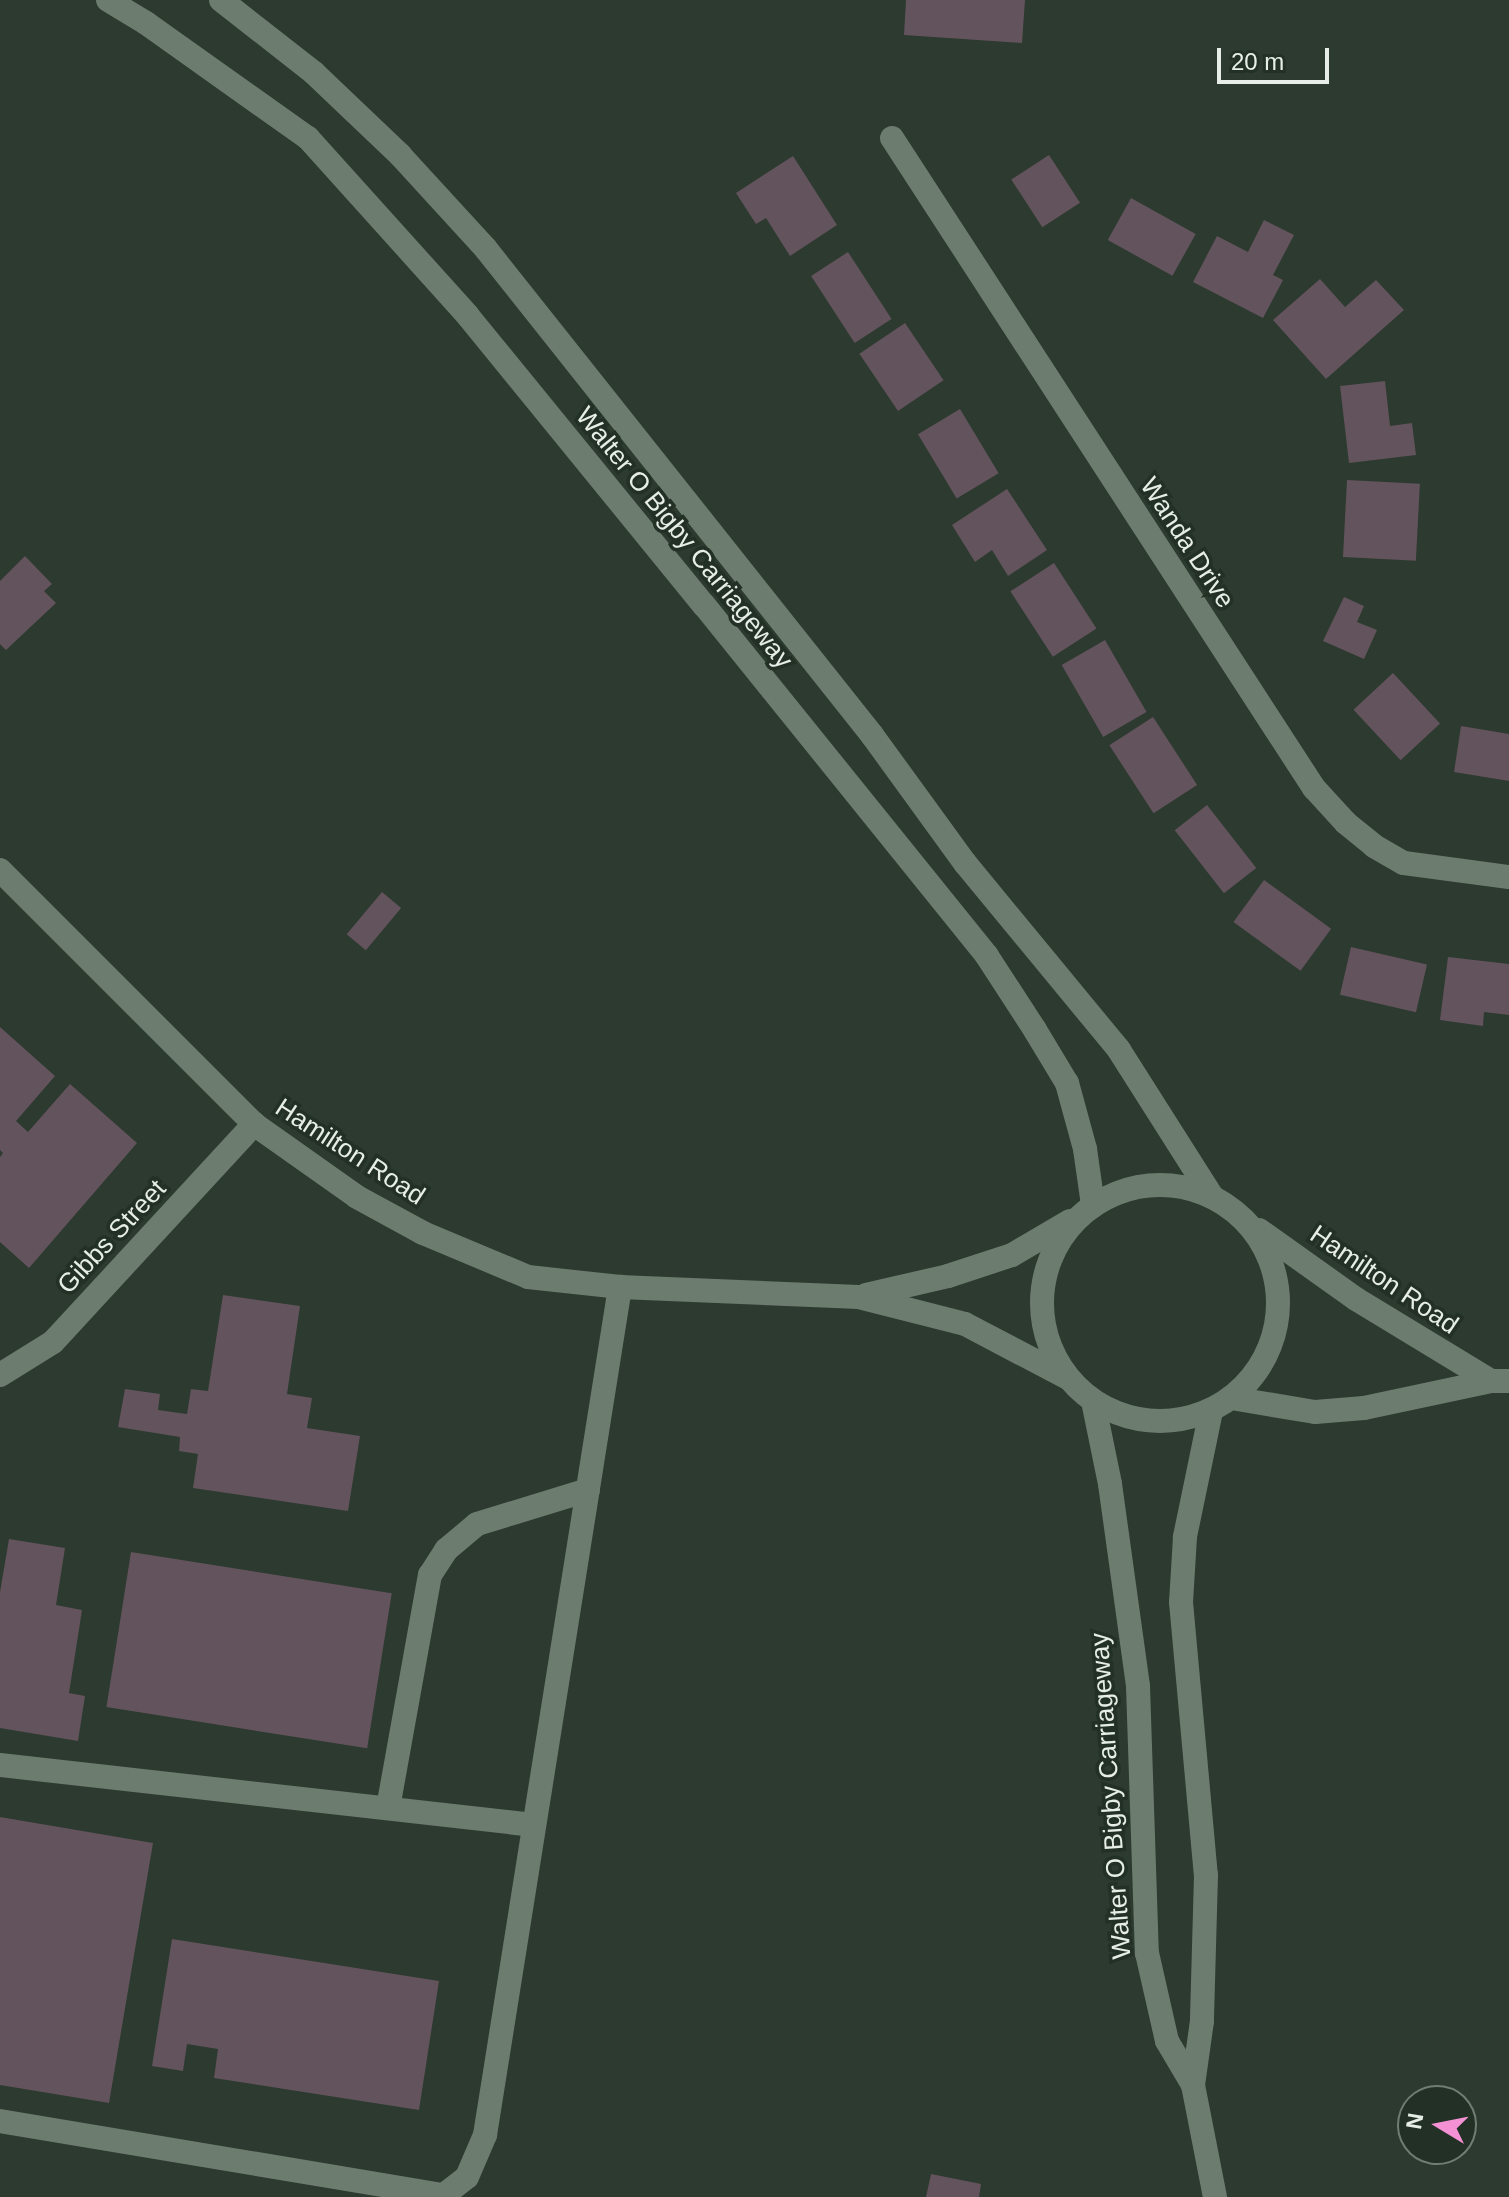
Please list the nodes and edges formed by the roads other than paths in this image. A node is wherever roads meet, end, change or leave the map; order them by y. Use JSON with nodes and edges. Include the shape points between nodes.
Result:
{"nodes":[{"id":1,"x":108,"y":0,"type":"edge"},
{"id":2,"x":221,"y":0,"type":"edge"},
{"id":3,"x":892,"y":138,"type":"dead end"},
{"id":4,"x":0,"y":870,"type":"edge"},
{"id":5,"x":1509,"y":877,"type":"edge"},
{"id":6,"x":254,"y":1124,"type":"junction"},
{"id":7,"x":1211,"y":1195,"type":"junction"},
{"id":8,"x":1085,"y":1211,"type":"junction"},
{"id":9,"x":1247,"y":1222,"type":"junction"},
{"id":10,"x":620,"y":1287,"type":"junction"},
{"id":11,"x":859,"y":1297,"type":"junction"},
{"id":12,"x":0,"y":1375,"type":"edge"},
{"id":13,"x":1068,"y":1378,"type":"junction"},
{"id":14,"x":1500,"y":1381,"type":"edge"},
{"id":15,"x":1093,"y":1401,"type":"junction"},
{"id":16,"x":1221,"y":1405,"type":"junction"},
{"id":17,"x":588,"y":1490,"type":"junction"},
{"id":18,"x":0,"y":1765,"type":"edge"},
{"id":19,"x":388,"y":1808,"type":"junction"},
{"id":20,"x":534,"y":1825,"type":"junction"},
{"id":21,"x":1193,"y":2085,"type":"junction"},
{"id":22,"x":0,"y":2121,"type":"edge"},
{"id":23,"x":1215,"y":2197,"type":"edge"}],
"edges":[{"from":1,"to":8,"type":"street","name":"Walter O Bigby Carriageway","via":[[308,138],[468,316],[685,581],[1003,980],[1067,1083],[1085,1149]]},
{"from":2,"to":7,"type":"street","name":"Walter O Bigby Carriageway","via":[[314,73],[400,155],[486,249],[872,735],[965,863],[1119,1050]]},
{"from":3,"to":5,"type":"street","name":"Wanda Drive","via":[[1314,788],[1346,823],[1404,863]]},
{"from":4,"to":6,"type":"street","name":"Hamilton Road"},
{"from":6,"to":10,"type":"street","name":"Hamilton Road","via":[[357,1197],[423,1233],[528,1277]]},
{"from":6,"to":12,"type":"street","name":"Gibbs Street","via":[[53,1342]]},
{"from":7,"to":8,"type":"street","name":"Walter O Bigby Carriageway","via":[[1171,1184],[1129,1188]]},
{"from":7,"to":9,"type":"street","name":"Walter O Bigby Carriageway"},
{"from":8,"to":11,"type":"street","name":"Hamilton Road","via":[[1012,1255]]},
{"from":8,"to":13,"type":"street","name":"Walter O Bigby Carriageway","via":[[1057,1245],[1044,1278],[1042,1313],[1050,1347]]},
{"from":9,"to":14,"type":"street","name":"Hamilton Road","via":[[1356,1299]]},
{"from":9,"to":16,"type":"street","name":"Walter O Bigby Carriageway","via":[[1269,1255],[1279,1294],[1275,1334],[1259,1370]]},
{"from":10,"to":11,"type":"street","name":"Hamilton Road"},
{"from":10,"to":17,"type":"street"},
{"from":11,"to":13,"type":"street","name":"Hamilton Road","via":[[965,1324]]},
{"from":13,"to":15,"type":"street","name":"Walter O Bigby Carriageway"},
{"from":14,"to":16,"type":"street","name":"Hamilton Road","via":[[1364,1408],[1315,1412]]},
{"from":15,"to":16,"type":"street","name":"Walter O Bigby Carriageway","via":[[1130,1418],[1171,1422]]},
{"from":15,"to":21,"type":"street","name":"Walter O Bigby Carriageway","via":[[1138,1686],[1147,1953],[1167,2041]]},
{"from":16,"to":21,"type":"street","name":"Walter O Bigby Carriageway","via":[[1185,1537],[1181,1602],[1206,1875],[1202,2021]]},
{"from":17,"to":19,"type":"street","via":[[477,1524],[446,1550],[430,1575]]},
{"from":17,"to":20,"type":"street"},
{"from":18,"to":19,"type":"street"},
{"from":19,"to":20,"type":"street"},
{"from":20,"to":22,"type":"street","via":[[485,2135],[467,2177],[444,2195]]},
{"from":21,"to":23,"type":"street","name":"Walter O Bigby Carriageway"}]}
